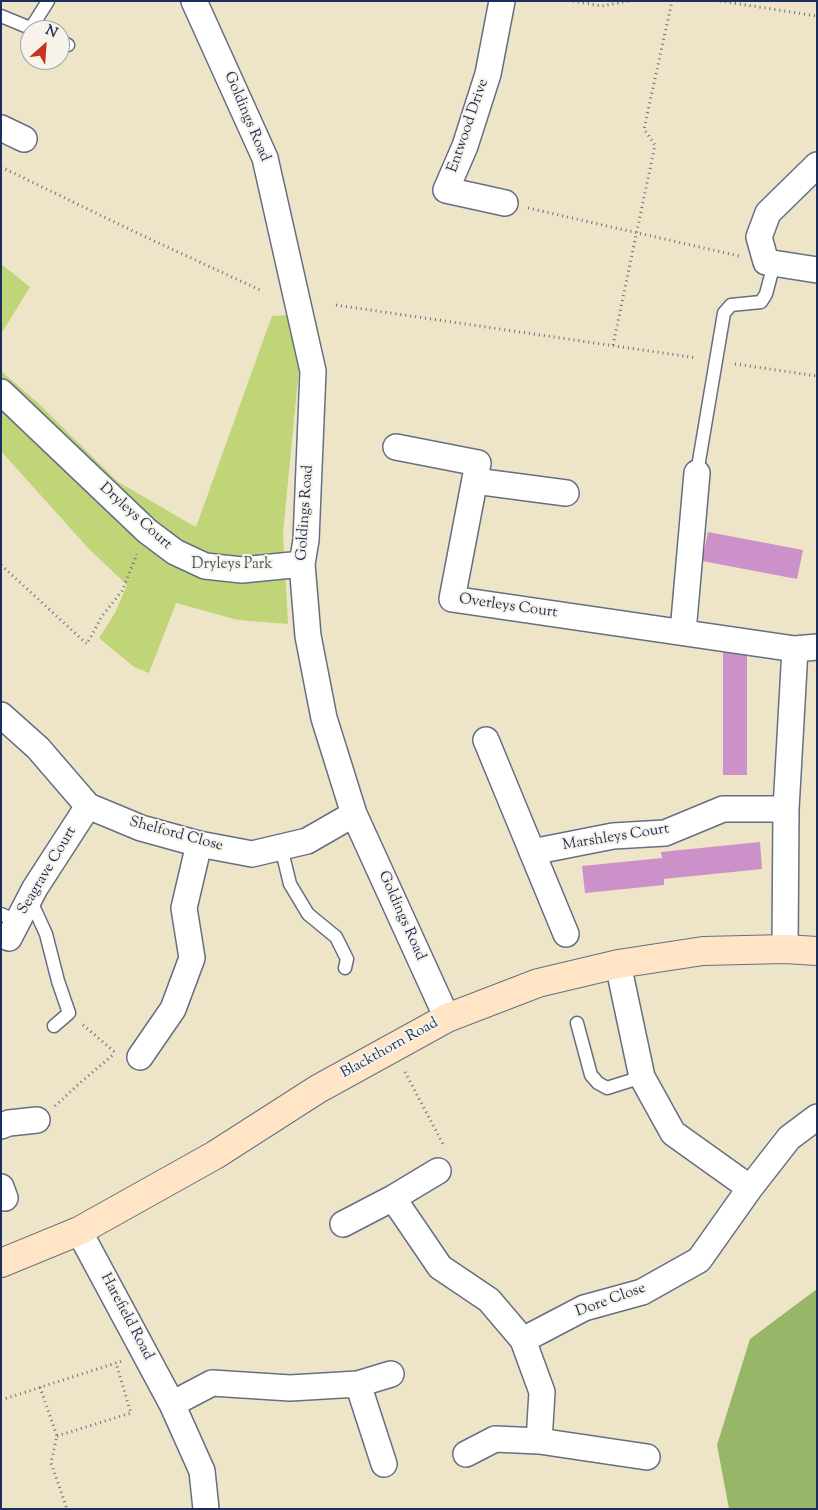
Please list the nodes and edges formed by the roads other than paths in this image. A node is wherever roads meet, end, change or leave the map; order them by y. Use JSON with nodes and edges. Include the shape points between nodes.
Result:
{"nodes":[{"id":1,"x":48,"y":1,"type":"edge"},
{"id":2,"x":502,"y":1,"type":"edge"},
{"id":3,"x":196,"y":2,"type":"edge"},
{"id":4,"x":1,"y":16,"type":"edge"},
{"id":5,"x":38,"y":20,"type":"edge"},
{"id":6,"x":20,"y":24,"type":"edge"},
{"id":7,"x":1,"y":128,"type":"edge"},
{"id":8,"x":24,"y":139,"type":"dead end"},
{"id":9,"x":817,"y":165,"type":"edge"},
{"id":10,"x":506,"y":203,"type":"road end"},
{"id":11,"x":770,"y":263,"type":"junction"},
{"id":12,"x":817,"y":270,"type":"edge"},
{"id":13,"x":1,"y":392,"type":"edge"},
{"id":14,"x":396,"y":447,"type":"dead end"},
{"id":15,"x":697,"y":473,"type":"joint"},
{"id":16,"x":475,"y":481,"type":"junction"},
{"id":17,"x":566,"y":493,"type":"dead end"},
{"id":18,"x":302,"y":564,"type":"junction"},
{"id":19,"x":683,"y":632,"type":"junction"},
{"id":20,"x":806,"y":648,"type":"edge"},
{"id":21,"x":1,"y":715,"type":"edge"},
{"id":22,"x":486,"y":740,"type":"dead end"},
{"id":23,"x":88,"y":806,"type":"junction"},
{"id":24,"x":786,"y":809,"type":"junction"},
{"id":25,"x":354,"y":814,"type":"junction"},
{"id":26,"x":200,"y":844,"type":"junction"},
{"id":27,"x":281,"y":847,"type":"junction"},
{"id":28,"x":532,"y":852,"type":"junction"},
{"id":29,"x":30,"y":899,"type":"junction"},
{"id":30,"x":9,"y":925,"type":"edge"},
{"id":31,"x":566,"y":934,"type":"dead end"},
{"id":32,"x":785,"y":949,"type":"junction"},
{"id":33,"x":817,"y":951,"type":"edge"},
{"id":34,"x":618,"y":964,"type":"junction"},
{"id":35,"x":345,"y":968,"type":"dead end"},
{"id":36,"x":447,"y":1018,"type":"junction"},
{"id":37,"x":578,"y":1023,"type":"dead end"},
{"id":38,"x":54,"y":1026,"type":"dead end"},
{"id":39,"x":140,"y":1057,"type":"road end"},
{"id":40,"x":642,"y":1077,"type":"junction"},
{"id":41,"x":817,"y":1117,"type":"edge"},
{"id":42,"x":37,"y":1120,"type":"road end"},
{"id":43,"x":1,"y":1126,"type":"edge"},
{"id":44,"x":438,"y":1170,"type":"road end"},
{"id":45,"x":750,"y":1188,"type":"junction"},
{"id":46,"x":393,"y":1198,"type":"junction"},
{"id":47,"x":343,"y":1224,"type":"dead end"},
{"id":48,"x":79,"y":1231,"type":"junction"},
{"id":49,"x":1,"y":1263,"type":"edge"},
{"id":50,"x":523,"y":1340,"type":"junction"},
{"id":51,"x":391,"y":1374,"type":"dead end"},
{"id":52,"x":358,"y":1384,"type":"junction"},
{"id":53,"x":172,"y":1404,"type":"junction"},
{"id":54,"x":539,"y":1441,"type":"junction"},
{"id":55,"x":466,"y":1454,"type":"dead end"},
{"id":56,"x":647,"y":1457,"type":"dead end"},
{"id":57,"x":384,"y":1464,"type":"dead end"},
{"id":58,"x":206,"y":1509,"type":"edge"}],
"edges":[{"from":1,"to":5,"type":"lane"},
{"from":2,"to":10,"type":"street","name":"Entwood Drive","via":[[488,74],[465,146],[446,190]]},
{"from":3,"to":18,"type":"street","name":"Goldings Road","via":[[265,158],[313,371],[306,540]]},
{"from":4,"to":6,"type":"lane"},
{"from":7,"to":8,"type":"street"},
{"from":9,"to":11,"type":"street","via":[[768,214],[759,237]]},
{"from":11,"to":12,"type":"street"},
{"from":11,"to":15,"type":"lane","via":[[766,294],[761,302],[732,305],[724,313]]},
{"from":13,"to":18,"type":"street","name":"Dryleys Court","via":[[147,531],[175,552],[205,566],[242,570]]},
{"from":14,"to":16,"type":"street","name":"Overleys Court","via":[[478,463]]},
{"from":15,"to":19,"type":"street"},
{"from":16,"to":17,"type":"street"},
{"from":16,"to":19,"type":"street","name":"Overleys Court","via":[[452,599]]},
{"from":18,"to":25,"type":"street","name":"Goldings Road","via":[[308,636],[324,718]]},
{"from":19,"to":20,"type":"street","name":"Overleys Court"},
{"from":20,"to":24,"type":"street"},
{"from":21,"to":23,"type":"street","name":"Shelford Close","via":[[38,748]]},
{"from":22,"to":28,"type":"street"},
{"from":23,"to":26,"type":"street","name":"Shelford Close","via":[[141,828]]},
{"from":23,"to":29,"type":"street","name":"Seagrave Court"},
{"from":24,"to":28,"type":"street","name":"Marshleys Court","via":[[723,809],[664,833],[613,836]]},
{"from":24,"to":32,"type":"street"},
{"from":25,"to":27,"type":"street","name":"Shelford Close","via":[[307,841]]},
{"from":25,"to":36,"type":"street","name":"Goldings Road"},
{"from":26,"to":27,"type":"street","name":"Shelford Close","via":[[252,854]]},
{"from":26,"to":39,"type":"street","via":[[184,908],[192,958],[173,1009]]},
{"from":27,"to":35,"type":"lane","via":[[290,884],[308,914],[336,937],[347,959]]},
{"from":28,"to":31,"type":"street"},
{"from":29,"to":30,"type":"street","name":"Seagrave Court"},
{"from":29,"to":38,"type":"lane","via":[[46,934],[69,1013]]},
{"from":32,"to":33,"type":"street","name":"Blackthorn Road"},
{"from":32,"to":34,"type":"street","name":"Blackthorn Road","via":[[703,951]]},
{"from":34,"to":36,"type":"street","name":"Blackthorn Road","via":[[538,983]]},
{"from":34,"to":40,"type":"street"},
{"from":36,"to":48,"type":"street","name":"Blackthorn Road","via":[[318,1089],[215,1156]]},
{"from":37,"to":40,"type":"lane","via":[[591,1075],[598,1083],[607,1088]]},
{"from":40,"to":45,"type":"street","via":[[673,1133]]},
{"from":41,"to":45,"type":"street","name":"Dore Close","via":[[789,1138]]},
{"from":42,"to":43,"type":"street"},
{"from":44,"to":46,"type":"street"},
{"from":45,"to":50,"type":"street","name":"Dore Close","via":[[700,1260],[642,1292],[584,1308]]},
{"from":46,"to":47,"type":"street"},
{"from":46,"to":50,"type":"street","via":[[440,1267],[488,1300]]},
{"from":48,"to":49,"type":"street","name":"Blackthorn Road"},
{"from":48,"to":53,"type":"street","name":"Harefield Road"},
{"from":50,"to":54,"type":"street","via":[[542,1392]]},
{"from":51,"to":52,"type":"street"},
{"from":52,"to":53,"type":"street","via":[[290,1388],[212,1383]]},
{"from":52,"to":57,"type":"street"},
{"from":53,"to":58,"type":"street","name":"Harefield Road","via":[[202,1471]]},
{"from":54,"to":55,"type":"street","via":[[495,1439]]},
{"from":54,"to":56,"type":"street"}]}
